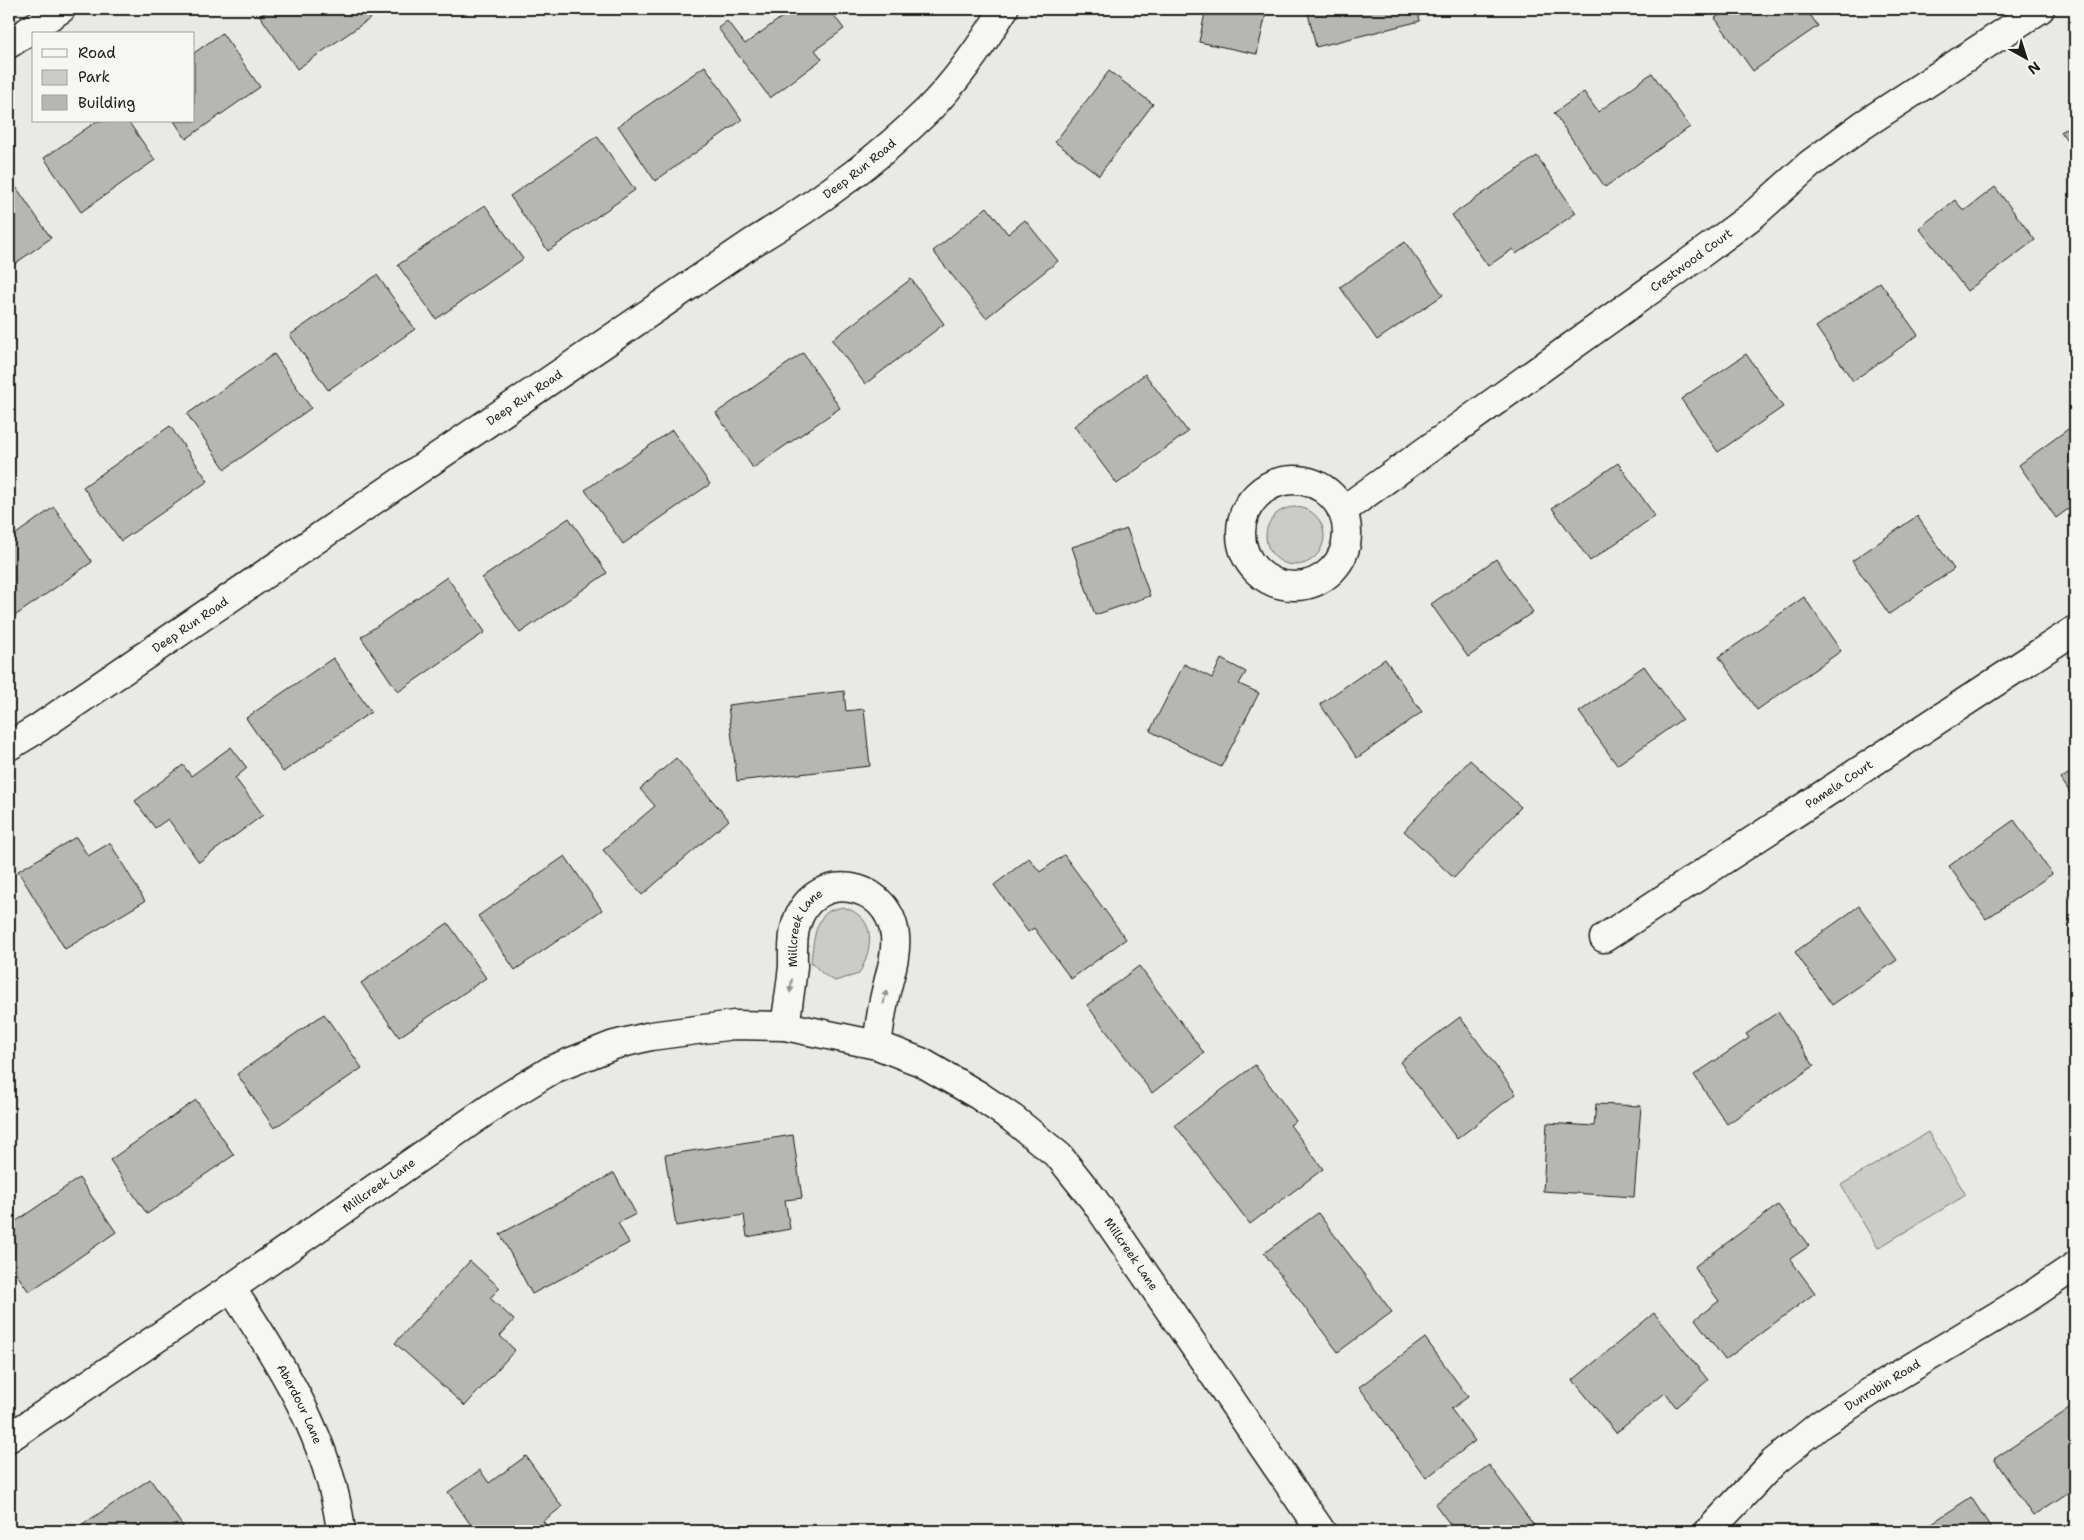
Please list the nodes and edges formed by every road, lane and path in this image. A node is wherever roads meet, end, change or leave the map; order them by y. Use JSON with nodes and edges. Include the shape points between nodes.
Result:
{"nodes":[{"id":1,"x":61,"y":9,"type":"edge"},
{"id":2,"x":1004,"y":9,"type":"edge"},
{"id":3,"x":2040,"y":9,"type":"edge"},
{"id":4,"x":9,"y":44,"type":"edge"},
{"id":5,"x":1342,"y":511,"type":"dead end"},
{"id":6,"x":2075,"y":630,"type":"edge"},
{"id":7,"x":9,"y":746,"type":"edge"},
{"id":8,"x":1604,"y":938,"type":"dead end"},
{"id":9,"x":785,"y":1026,"type":"junction"},
{"id":10,"x":877,"y":1045,"type":"junction"},
{"id":11,"x":2075,"y":1266,"type":"edge"},
{"id":12,"x":231,"y":1288,"type":"junction"},
{"id":13,"x":9,"y":1438,"type":"edge"},
{"id":14,"x":341,"y":1531,"type":"edge"},
{"id":15,"x":1321,"y":1531,"type":"edge"},
{"id":16,"x":1708,"y":1531,"type":"edge"}],
"edges":[{"from":1,"to":4,"type":"street"},
{"from":2,"to":7,"type":"street","name":"Deep Run Road","via":[[977,52],[927,111],[869,163],[810,208],[743,249]]},
{"from":3,"to":5,"type":"street","name":"Crestwood Court","via":[[1825,153],[1753,215],[1695,258]]},
{"from":6,"to":8,"type":"street","name":"Pamela Court"},
{"from":9,"to":10,"type":"street","name":"Millcreek Lane"},
{"from":10,"to":9,"type":"street","name":"Millcreek Lane","one_way":true,"via":[[895,936],[888,911],[871,895],[852,886],[828,889],[806,904],[795,925],[792,981]]},
{"from":9,"to":12,"type":"street","name":"Millcreek Lane","via":[[734,1025],[651,1036],[614,1045],[553,1070],[502,1100]]},
{"from":10,"to":15,"type":"street","name":"Millcreek Lane","via":[[921,1062],[978,1095],[1059,1156],[1094,1200]]},
{"from":11,"to":16,"type":"street","name":"Dunrobin Road","via":[[1821,1424],[1774,1462]]},
{"from":12,"to":13,"type":"street","name":"Millcreek Lane"},
{"from":12,"to":14,"type":"street","name":"Aberdour Lane","via":[[292,1386],[313,1429],[331,1480]]}]}
